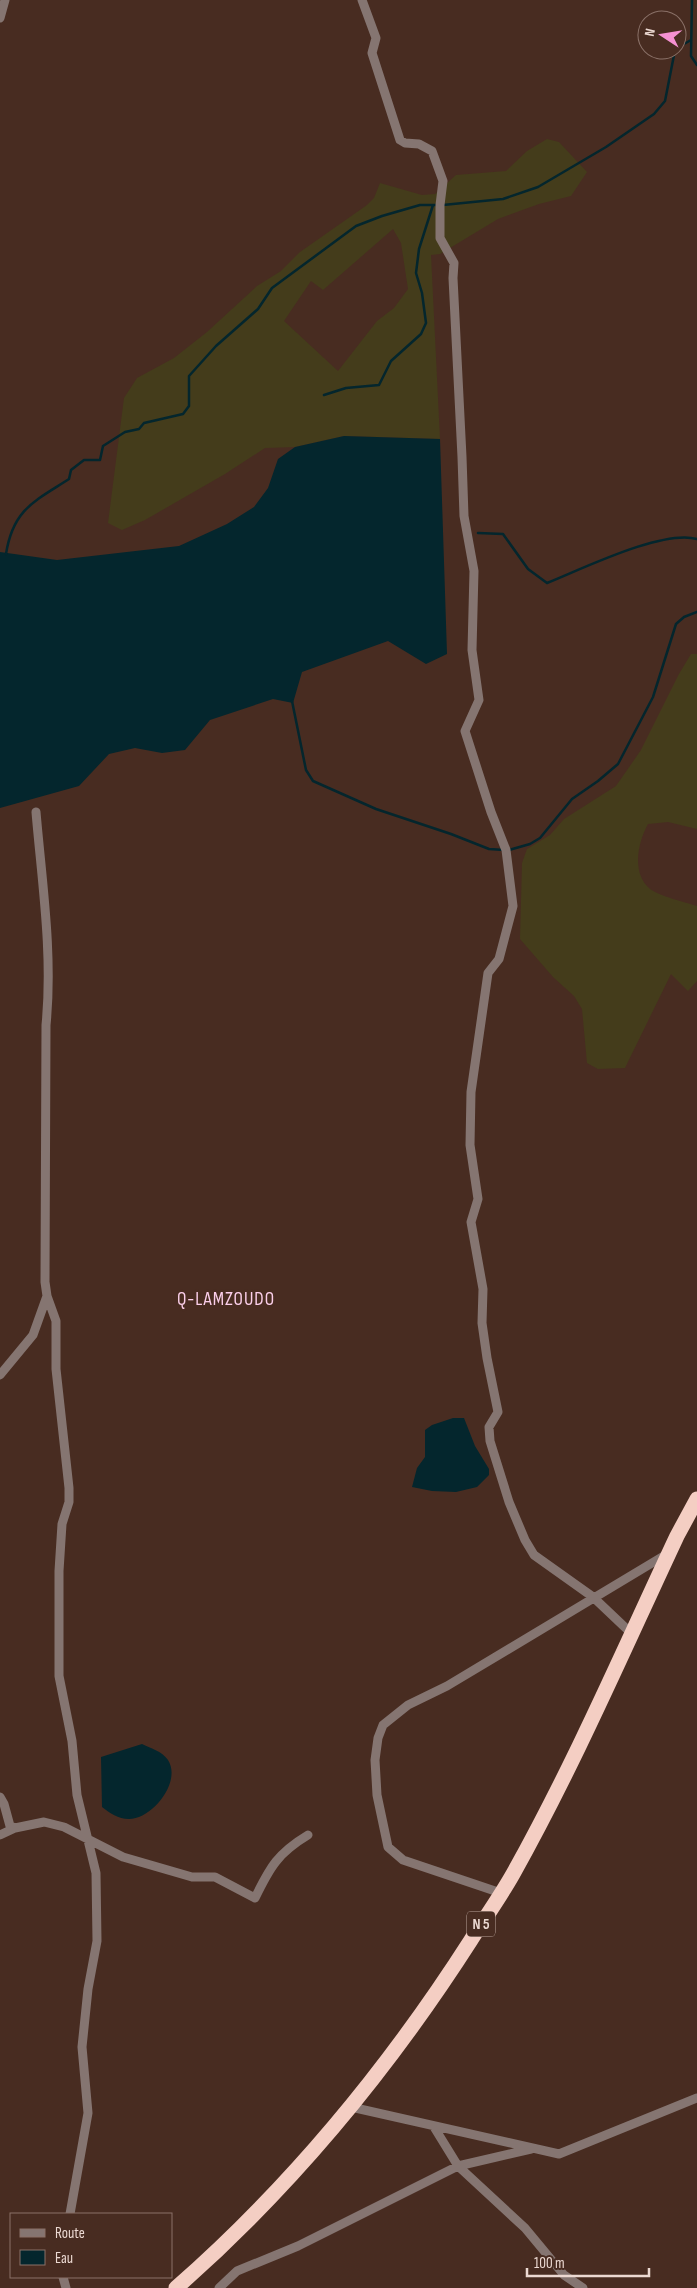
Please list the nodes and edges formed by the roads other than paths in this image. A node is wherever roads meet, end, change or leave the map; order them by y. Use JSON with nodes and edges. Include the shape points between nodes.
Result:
{"nodes":[{"id":1,"x":5,"y":0,"type":"edge"},
{"id":2,"x":362,"y":0,"type":"edge"},
{"id":3,"x":0,"y":18,"type":"edge"},
{"id":4,"x":36,"y":812,"type":"dead end"},
{"id":5,"x":47,"y":1296,"type":"junction"},
{"id":6,"x":0,"y":1375,"type":"edge"},
{"id":7,"x":697,"y":1499,"type":"edge"},
{"id":8,"x":670,"y":1552,"type":"junction"},
{"id":9,"x":593,"y":1597,"type":"junction"},
{"id":10,"x":632,"y":1634,"type":"junction"},
{"id":11,"x":0,"y":1797,"type":"edge"},
{"id":12,"x":15,"y":1828,"type":"junction"},
{"id":13,"x":0,"y":1835,"type":"edge"},
{"id":14,"x":308,"y":1835,"type":"dead end"},
{"id":15,"x":87,"y":1838,"type":"junction"},
{"id":16,"x":501,"y":1893,"type":"junction"},
{"id":17,"x":697,"y":2098,"type":"edge"},
{"id":18,"x":351,"y":2107,"type":"junction"},
{"id":19,"x":434,"y":2127,"type":"junction"},
{"id":20,"x":534,"y":2148,"type":"junction"},
{"id":21,"x":458,"y":2166,"type":"junction"},
{"id":22,"x":70,"y":2213,"type":"edge"},
{"id":23,"x":176,"y":2288,"type":"edge"},
{"id":24,"x":219,"y":2288,"type":"edge"},
{"id":25,"x":582,"y":2288,"type":"edge"}],
"edges":[{"from":1,"to":3,"type":"street"},
{"from":2,"to":9,"type":"street","via":[[376,38],[372,53],[400,140],[420,144],[432,151],[443,181],[440,238],[454,263],[452,278],[464,516],[474,571],[472,650],[479,700],[465,731],[506,850],[513,906],[499,959],[488,972],[471,1092],[470,1146],[478,1199],[471,1222],[483,1289],[482,1324],[498,1412],[489,1427],[490,1441],[509,1502],[534,1555]]},
{"from":4,"to":5,"type":"street","via":[[48,944],[45,1087]]},
{"from":5,"to":6,"type":"street","via":[[33,1335]]},
{"from":5,"to":15,"type":"street","via":[[56,1321],[56,1369],[69,1488],[69,1502],[62,1524],[59,1571],[59,1676],[72,1741],[77,1795]]},
{"from":7,"to":8,"type":"highway","number":"N 5"},
{"from":8,"to":9,"type":"street"},
{"from":8,"to":10,"type":"highway","number":"N 5"},
{"from":9,"to":10,"type":"street"},
{"from":9,"to":16,"type":"street","via":[[447,1686],[408,1705],[383,1725],[378,1738],[375,1760],[377,1795],[388,1847],[403,1860]]},
{"from":10,"to":16,"type":"highway","number":"N 5","via":[[567,1771]]},
{"from":11,"to":12,"type":"street","via":[[10,1826]]},
{"from":12,"to":13,"type":"street"},
{"from":12,"to":15,"type":"street","via":[[44,1822]]},
{"from":14,"to":15,"type":"street","via":[[291,1845],[270,1866],[254,1898],[215,1878],[192,1877],[123,1857]]},
{"from":15,"to":22,"type":"street","via":[[96,1873],[97,1941],[82,2047],[88,2113]]},
{"from":16,"to":18,"type":"highway","number":"N 5","via":[[406,2038]]},
{"from":17,"to":20,"type":"street","via":[[559,2154]]},
{"from":18,"to":19,"type":"street"},
{"from":18,"to":23,"type":"highway","number":"N 5","via":[[249,2219]]},
{"from":19,"to":20,"type":"street"},
{"from":19,"to":21,"type":"street"},
{"from":20,"to":21,"type":"street"},
{"from":21,"to":24,"type":"street","via":[[298,2246],[237,2271]]},
{"from":21,"to":25,"type":"street","via":[[525,2228],[564,2275]]}]}
